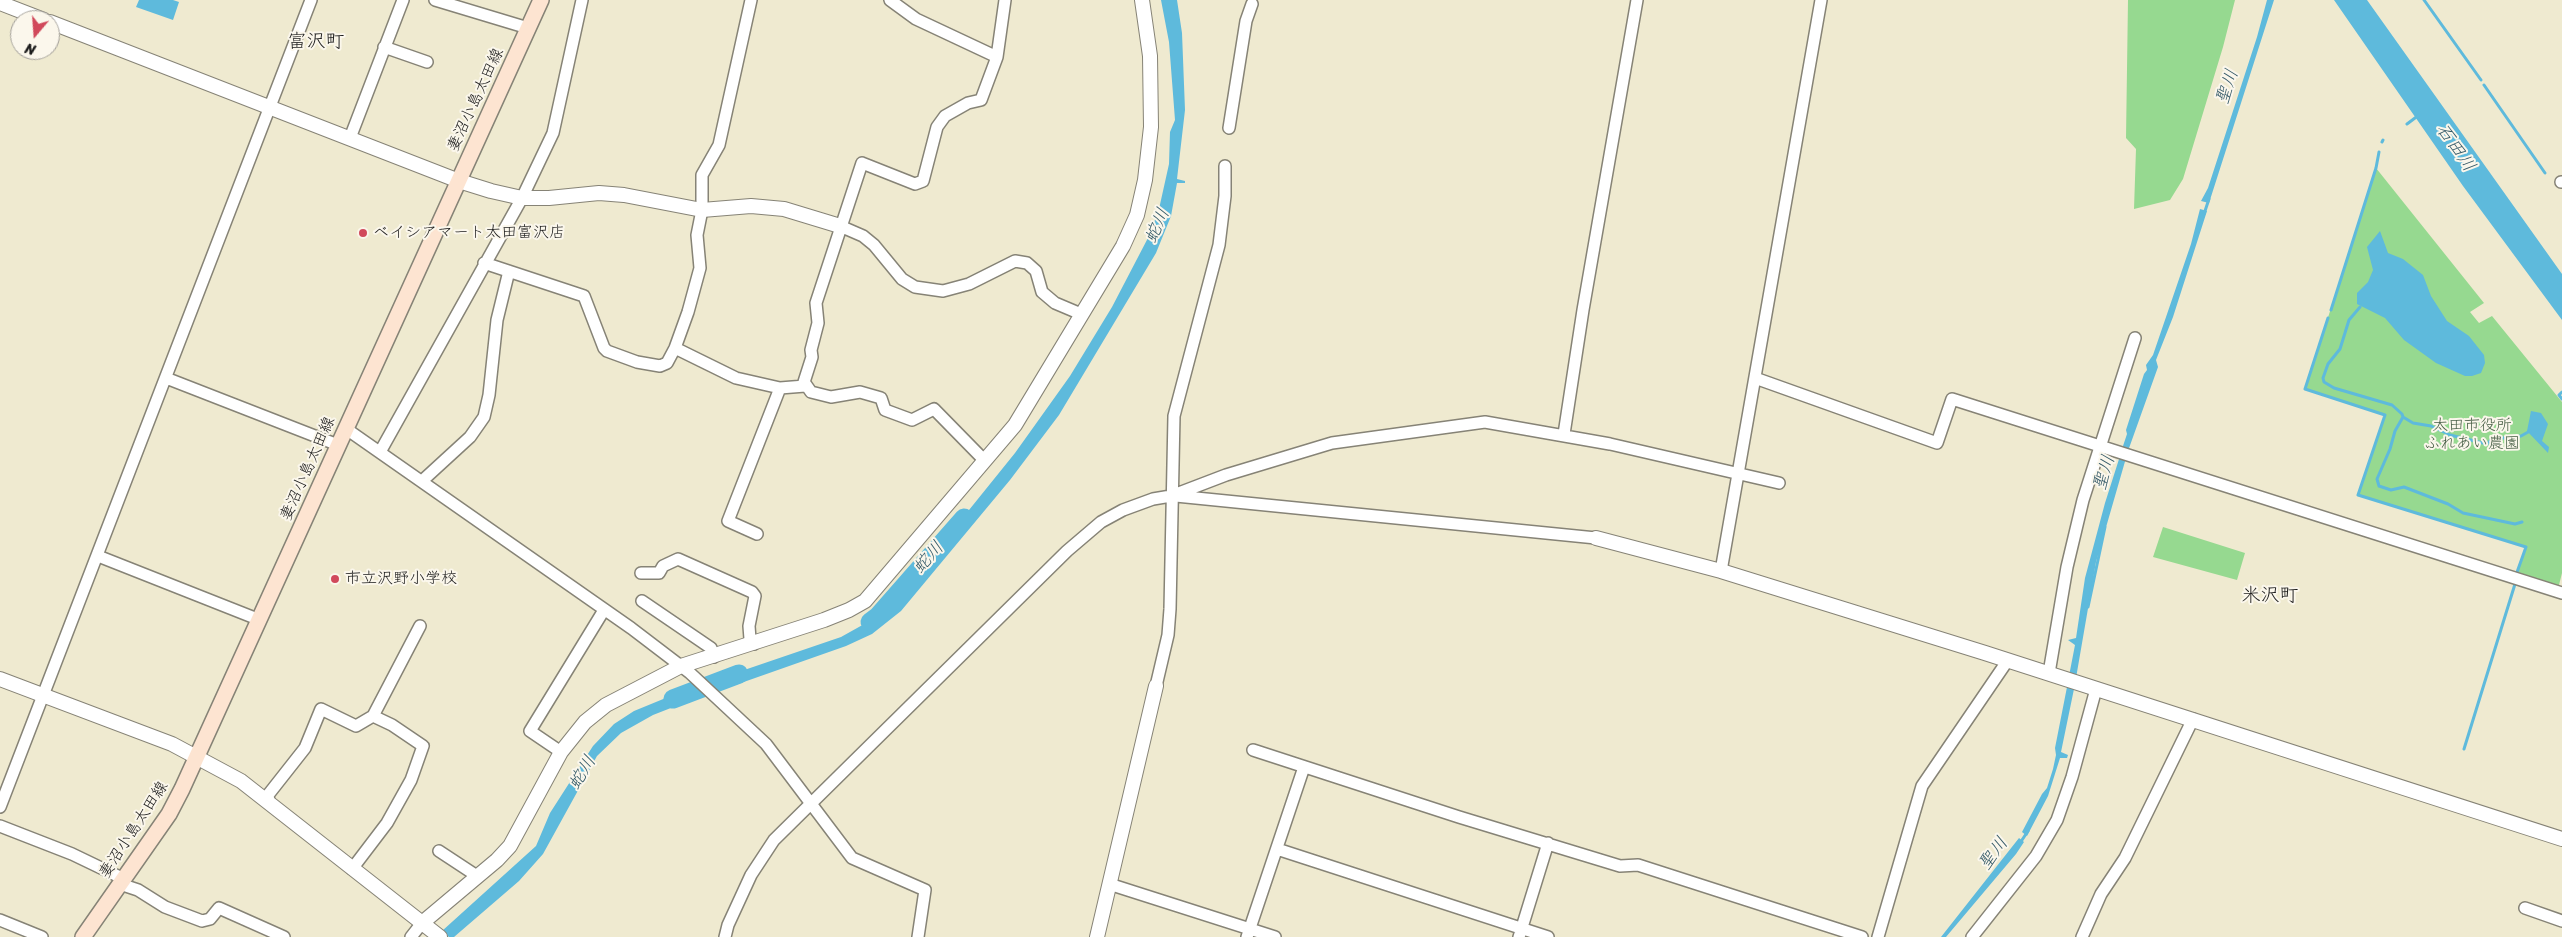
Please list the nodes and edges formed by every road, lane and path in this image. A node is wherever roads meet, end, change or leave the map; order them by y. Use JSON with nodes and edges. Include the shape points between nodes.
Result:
{"nodes":[{"id":1,"x":310,"y":0,"type":"edge"},
{"id":2,"x":403,"y":0,"type":"edge"},
{"id":3,"x":435,"y":0,"type":"edge"},
{"id":4,"x":541,"y":0,"type":"edge"},
{"id":5,"x":582,"y":0,"type":"edge"},
{"id":6,"x":750,"y":0,"type":"edge"},
{"id":7,"x":890,"y":0,"type":"edge"},
{"id":8,"x":1005,"y":0,"type":"edge"},
{"id":9,"x":1142,"y":0,"type":"edge"},
{"id":10,"x":1637,"y":0,"type":"edge"},
{"id":11,"x":1822,"y":0,"type":"edge"},
{"id":12,"x":0,"y":3,"type":"edge"},
{"id":13,"x":1252,"y":4,"type":"dead end"},
{"id":14,"x":18,"y":10,"type":"edge"},
{"id":15,"x":60,"y":26,"type":"edge"},
{"id":16,"x":528,"y":28,"type":"junction"},
{"id":17,"x":384,"y":46,"type":"junction"},
{"id":18,"x":997,"y":57,"type":"junction"},
{"id":19,"x":427,"y":62,"type":"dead end"},
{"id":20,"x":270,"y":107,"type":"junction"},
{"id":21,"x":1229,"y":128,"type":"dead end"},
{"id":22,"x":350,"y":138,"type":"junction"},
{"id":23,"x":1225,"y":166,"type":"dead end"},
{"id":24,"x":458,"y":180,"type":"junction"},
{"id":25,"x":522,"y":198,"type":"junction"},
{"id":26,"x":702,"y":210,"type":"junction"},
{"id":27,"x":840,"y":226,"type":"junction"},
{"id":28,"x":484,"y":263,"type":"junction"},
{"id":29,"x":510,"y":272,"type":"junction"},
{"id":30,"x":1081,"y":314,"type":"junction"},
{"id":31,"x":2135,"y":338,"type":"dead end"},
{"id":32,"x":675,"y":348,"type":"junction"},
{"id":33,"x":166,"y":378,"type":"junction"},
{"id":34,"x":1756,"y":378,"type":"junction"},
{"id":35,"x":805,"y":386,"type":"junction"},
{"id":36,"x":780,"y":388,"type":"junction"},
{"id":37,"x":345,"y":428,"type":"junction"},
{"id":38,"x":1564,"y":434,"type":"junction"},
{"id":39,"x":338,"y":445,"type":"junction"},
{"id":40,"x":2102,"y":447,"type":"junction"},
{"id":41,"x":380,"y":452,"type":"junction"},
{"id":42,"x":984,"y":460,"type":"junction"},
{"id":43,"x":1738,"y":473,"type":"junction"},
{"id":44,"x":422,"y":481,"type":"junction"},
{"id":45,"x":1779,"y":483,"type":"dead end"},
{"id":46,"x":1171,"y":496,"type":"junction"},
{"id":47,"x":757,"y":534,"type":"dead end"},
{"id":48,"x":1596,"y":538,"type":"joint"},
{"id":49,"x":98,"y":556,"type":"junction"},
{"id":50,"x":1721,"y":571,"type":"junction"},
{"id":51,"x":641,"y":573,"type":"dead end"},
{"id":52,"x":2562,"y":593,"type":"edge"},
{"id":53,"x":642,"y":600,"type":"dead end"},
{"id":54,"x":604,"y":610,"type":"junction"},
{"id":55,"x":260,"y":620,"type":"junction"},
{"id":56,"x":420,"y":626,"type":"dead end"},
{"id":57,"x":754,"y":644,"type":"junction"},
{"id":58,"x":714,"y":657,"type":"junction"},
{"id":59,"x":2008,"y":660,"type":"junction"},
{"id":60,"x":685,"y":670,"type":"junction"},
{"id":61,"x":2052,"y":674,"type":"junction"},
{"id":62,"x":0,"y":679,"type":"edge"},
{"id":63,"x":1156,"y":686,"type":"joint"},
{"id":64,"x":2093,"y":688,"type":"junction"},
{"id":65,"x":44,"y":696,"type":"junction"},
{"id":66,"x":373,"y":716,"type":"junction"},
{"id":67,"x":2194,"y":719,"type":"junction"},
{"id":68,"x":1253,"y":750,"type":"dead end"},
{"id":69,"x":561,"y":752,"type":"junction"},
{"id":70,"x":197,"y":756,"type":"junction"},
{"id":71,"x":1304,"y":767,"type":"junction"},
{"id":72,"x":269,"y":802,"type":"junction"},
{"id":73,"x":810,"y":806,"type":"junction"},
{"id":74,"x":0,"y":807,"type":"edge"},
{"id":75,"x":1,"y":828,"type":"edge"},
{"id":76,"x":2562,"y":839,"type":"edge"},
{"id":77,"x":1548,"y":844,"type":"junction"},
{"id":78,"x":1277,"y":849,"type":"junction"},
{"id":79,"x":439,"y":851,"type":"dead end"},
{"id":80,"x":352,"y":869,"type":"junction"},
{"id":81,"x":477,"y":876,"type":"junction"},
{"id":82,"x":122,"y":882,"type":"junction"},
{"id":83,"x":1109,"y":884,"type":"junction"},
{"id":84,"x":2525,"y":908,"type":"dead end"},
{"id":85,"x":0,"y":920,"type":"edge"},
{"id":86,"x":2562,"y":921,"type":"edge"},
{"id":87,"x":424,"y":925,"type":"junction"},
{"id":88,"x":1249,"y":933,"type":"edge"},
{"id":89,"x":1520,"y":933,"type":"edge"},
{"id":90,"x":42,"y":937,"type":"edge"},
{"id":91,"x":83,"y":937,"type":"edge"},
{"id":92,"x":284,"y":937,"type":"edge"},
{"id":93,"x":411,"y":937,"type":"edge"},
{"id":94,"x":440,"y":937,"type":"edge"},
{"id":95,"x":725,"y":937,"type":"edge"},
{"id":96,"x":918,"y":937,"type":"edge"},
{"id":97,"x":1097,"y":937,"type":"edge"},
{"id":98,"x":1275,"y":937,"type":"edge"},
{"id":99,"x":1548,"y":937,"type":"edge"},
{"id":100,"x":1862,"y":937,"type":"edge"},
{"id":101,"x":1878,"y":937,"type":"edge"},
{"id":102,"x":1972,"y":937,"type":"edge"},
{"id":103,"x":2082,"y":937,"type":"edge"}],
"edges":[{"from":1,"to":20,"type":"street"},
{"from":2,"to":17,"type":"street"},
{"from":3,"to":16,"type":"street"},
{"from":4,"to":16,"type":"main road","name":"妻沼小島太田線"},
{"from":5,"to":25,"type":"street","via":[[553,133]]},
{"from":6,"to":26,"type":"street","via":[[719,145],[702,175]]},
{"from":7,"to":18,"type":"street","via":[[916,19]]},
{"from":8,"to":18,"type":"street"},
{"from":9,"to":30,"type":"street","via":[[1148,28],[1151,99],[1142,198],[1123,246]]},
{"from":10,"to":38,"type":"street"},
{"from":11,"to":34,"type":"street"},
{"from":12,"to":14,"type":"street"},
{"from":13,"to":21,"type":"street","via":[[1246,21]]},
{"from":15,"to":20,"type":"street"},
{"from":16,"to":24,"type":"main road","name":"妻沼小島太田線"},
{"from":17,"to":19,"type":"street"},
{"from":17,"to":22,"type":"street"},
{"from":18,"to":27,"type":"street","via":[[981,100],[968,103],[946,116],[937,127],[923,181],[915,184],[862,163]]},
{"from":20,"to":22,"type":"street"},
{"from":20,"to":33,"type":"street"},
{"from":22,"to":24,"type":"street"},
{"from":23,"to":46,"type":"street","via":[[1219,246],[1174,416]]},
{"from":24,"to":25,"type":"street"},
{"from":24,"to":37,"type":"main road","name":"妻沼小島太田線"},
{"from":25,"to":26,"type":"street","via":[[599,193]]},
{"from":25,"to":28,"type":"street"},
{"from":26,"to":27,"type":"street","via":[[751,206],[784,209]]},
{"from":26,"to":32,"type":"street","via":[[697,235],[700,268]]},
{"from":27,"to":30,"type":"street","via":[[863,236],[902,279],[915,287],[943,291],[969,284],[1015,261],[1028,263],[1036,271],[1042,292],[1055,303]]},
{"from":27,"to":35,"type":"street","via":[[816,304],[818,322]]},
{"from":28,"to":29,"type":"street"},
{"from":28,"to":41,"type":"street"},
{"from":29,"to":32,"type":"street","via":[[584,296],[607,350],[637,362],[660,366],[667,363]]},
{"from":29,"to":44,"type":"street","via":[[497,320],[484,417],[470,437]]},
{"from":30,"to":42,"type":"street","via":[[1015,425]]},
{"from":31,"to":40,"type":"street"},
{"from":32,"to":36,"type":"street","via":[[736,378]]},
{"from":33,"to":39,"type":"street"},
{"from":33,"to":49,"type":"street"},
{"from":34,"to":40,"type":"street","via":[[1937,443],[1952,399]]},
{"from":34,"to":43,"type":"street"},
{"from":35,"to":36,"type":"street"},
{"from":35,"to":42,"type":"street","via":[[811,392],[831,397],[860,392],[881,398],[885,410],[912,420],[934,409]]},
{"from":36,"to":47,"type":"street","via":[[728,521]]},
{"from":37,"to":39,"type":"main road","name":"妻沼小島太田線"},
{"from":37,"to":41,"type":"street"},
{"from":38,"to":43,"type":"street"},
{"from":38,"to":46,"type":"street","via":[[1485,422],[1332,443],[1226,475]]},
{"from":39,"to":55,"type":"main road","name":"妻沼小島太田線"},
{"from":40,"to":52,"type":"street"},
{"from":40,"to":61,"type":"street","via":[[2067,567]]},
{"from":41,"to":44,"type":"street"},
{"from":42,"to":57,"type":"street","via":[[865,601],[839,614]]},
{"from":43,"to":45,"type":"street"},
{"from":43,"to":50,"type":"street"},
{"from":44,"to":54,"type":"street"},
{"from":46,"to":48,"type":"street"},
{"from":46,"to":63,"type":"street","via":[[1170,609],[1168,634]]},
{"from":46,"to":73,"type":"street","via":[[1123,510],[1101,522],[1067,551]]},
{"from":48,"to":50,"type":"street"},
{"from":49,"to":55,"type":"street"},
{"from":49,"to":65,"type":"street"},
{"from":50,"to":59,"type":"street"},
{"from":51,"to":57,"type":"street","via":[[659,573],[662,566],[678,559],[752,592],[755,596],[749,626],[750,639]]},
{"from":53,"to":58,"type":"street","via":[[710,648]]},
{"from":54,"to":60,"type":"street"},
{"from":54,"to":69,"type":"street","via":[[530,731]]},
{"from":55,"to":70,"type":"main road","name":"妻沼小島太田線"},
{"from":56,"to":66,"type":"street"},
{"from":57,"to":58,"type":"street"},
{"from":58,"to":60,"type":"street"},
{"from":59,"to":61,"type":"street"},
{"from":59,"to":101,"type":"street","via":[[1922,786]]},
{"from":60,"to":69,"type":"street","via":[[606,705],[585,722]]},
{"from":60,"to":73,"type":"street","via":[[766,744]]},
{"from":61,"to":64,"type":"street"},
{"from":62,"to":65,"type":"street"},
{"from":63,"to":83,"type":"street"},
{"from":64,"to":67,"type":"street"},
{"from":64,"to":102,"type":"street","via":[[2072,777],[2057,820],[2036,856]]},
{"from":65,"to":70,"type":"street"},
{"from":65,"to":74,"type":"street"},
{"from":66,"to":72,"type":"street","via":[[356,726],[321,708],[305,748],[268,795]]},
{"from":66,"to":80,"type":"street","via":[[392,724],[423,746],[388,824]]},
{"from":67,"to":76,"type":"street"},
{"from":67,"to":103,"type":"street","via":[[2125,858],[2101,894]]},
{"from":68,"to":71,"type":"street"},
{"from":69,"to":81,"type":"street","via":[[515,839]]},
{"from":70,"to":72,"type":"street","via":[[241,780]]},
{"from":70,"to":82,"type":"main road","name":"妻沼小島太田線","via":[[169,814]]},
{"from":71,"to":77,"type":"street"},
{"from":71,"to":78,"type":"street"},
{"from":72,"to":80,"type":"street"},
{"from":73,"to":95,"type":"street","via":[[774,840],[751,875]]},
{"from":73,"to":96,"type":"street","via":[[852,858],[925,890]]},
{"from":75,"to":82,"type":"street","via":[[72,854]]},
{"from":77,"to":89,"type":"street"},
{"from":77,"to":100,"type":"street","via":[[1620,866],[1638,865]]},
{"from":78,"to":88,"type":"street"},
{"from":78,"to":89,"type":"street"},
{"from":79,"to":81,"type":"street"},
{"from":80,"to":87,"type":"street"},
{"from":81,"to":87,"type":"street"},
{"from":82,"to":91,"type":"main road","name":"妻沼小島太田線"},
{"from":82,"to":92,"type":"street","via":[[166,907],[202,920],[210,919],[219,908]]},
{"from":83,"to":88,"type":"street"},
{"from":83,"to":97,"type":"street"},
{"from":84,"to":86,"type":"street"},
{"from":85,"to":90,"type":"street"},
{"from":87,"to":93,"type":"street"},
{"from":87,"to":94,"type":"street"},
{"from":88,"to":98,"type":"street"},
{"from":89,"to":99,"type":"street"}]}
